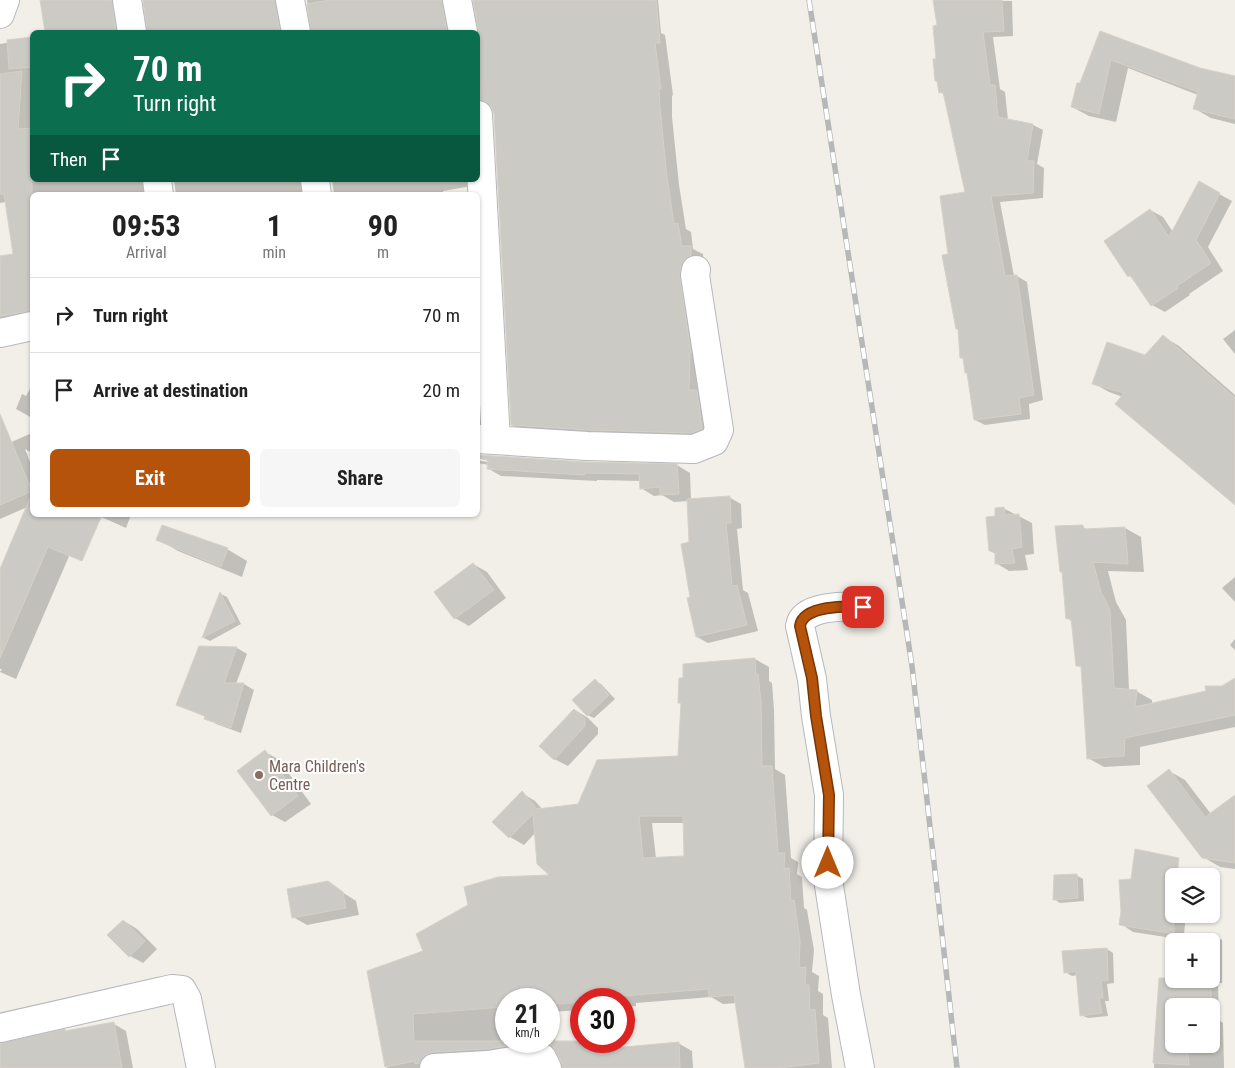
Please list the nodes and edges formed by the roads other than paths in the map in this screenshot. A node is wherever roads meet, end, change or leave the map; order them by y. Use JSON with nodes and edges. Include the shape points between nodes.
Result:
{"nodes":[{"id":1,"x":5,"y":0,"type":"edge"},
{"id":2,"x":127,"y":0,"type":"edge"},
{"id":3,"x":290,"y":0,"type":"edge"},
{"id":4,"x":457,"y":0,"type":"edge"},
{"id":5,"x":0,"y":14,"type":"edge"},
{"id":6,"x":132,"y":30,"type":"edge"},
{"id":7,"x":296,"y":30,"type":"edge"},
{"id":8,"x":463,"y":30,"type":"edge"},
{"id":9,"x":480,"y":182,"type":"edge"},
{"id":10,"x":696,"y":270,"type":"dead end"},
{"id":11,"x":30,"y":326,"type":"edge"},
{"id":12,"x":0,"y":333,"type":"edge"},
{"id":13,"x":487,"y":440,"type":"edge"},
{"id":14,"x":863,"y":607,"type":"dead end"},
{"id":15,"x":0,"y":1028,"type":"edge"},
{"id":16,"x":200,"y":1068,"type":"edge"},
{"id":17,"x":434,"y":1068,"type":"edge"},
{"id":18,"x":547,"y":1068,"type":"edge"},
{"id":19,"x":860,"y":1068,"type":"edge"}],
"edges":[{"from":1,"to":5,"type":"street"},
{"from":2,"to":6,"type":"street"},
{"from":3,"to":7,"type":"street"},
{"from":4,"to":8,"type":"street"},
{"from":9,"to":13,"type":"street"},
{"from":10,"to":13,"type":"street","via":[[694,275],[719,430],[714,441],[694,449]]},
{"from":11,"to":12,"type":"street"},
{"from":14,"to":19,"type":"street","via":[[819,610],[800,621],[829,795],[828,879]]},
{"from":15,"to":16,"type":"street","via":[[172,989],[182,990],[187,999]]},
{"from":17,"to":18,"type":"street","via":[[488,1065],[538,1057]]}]}
